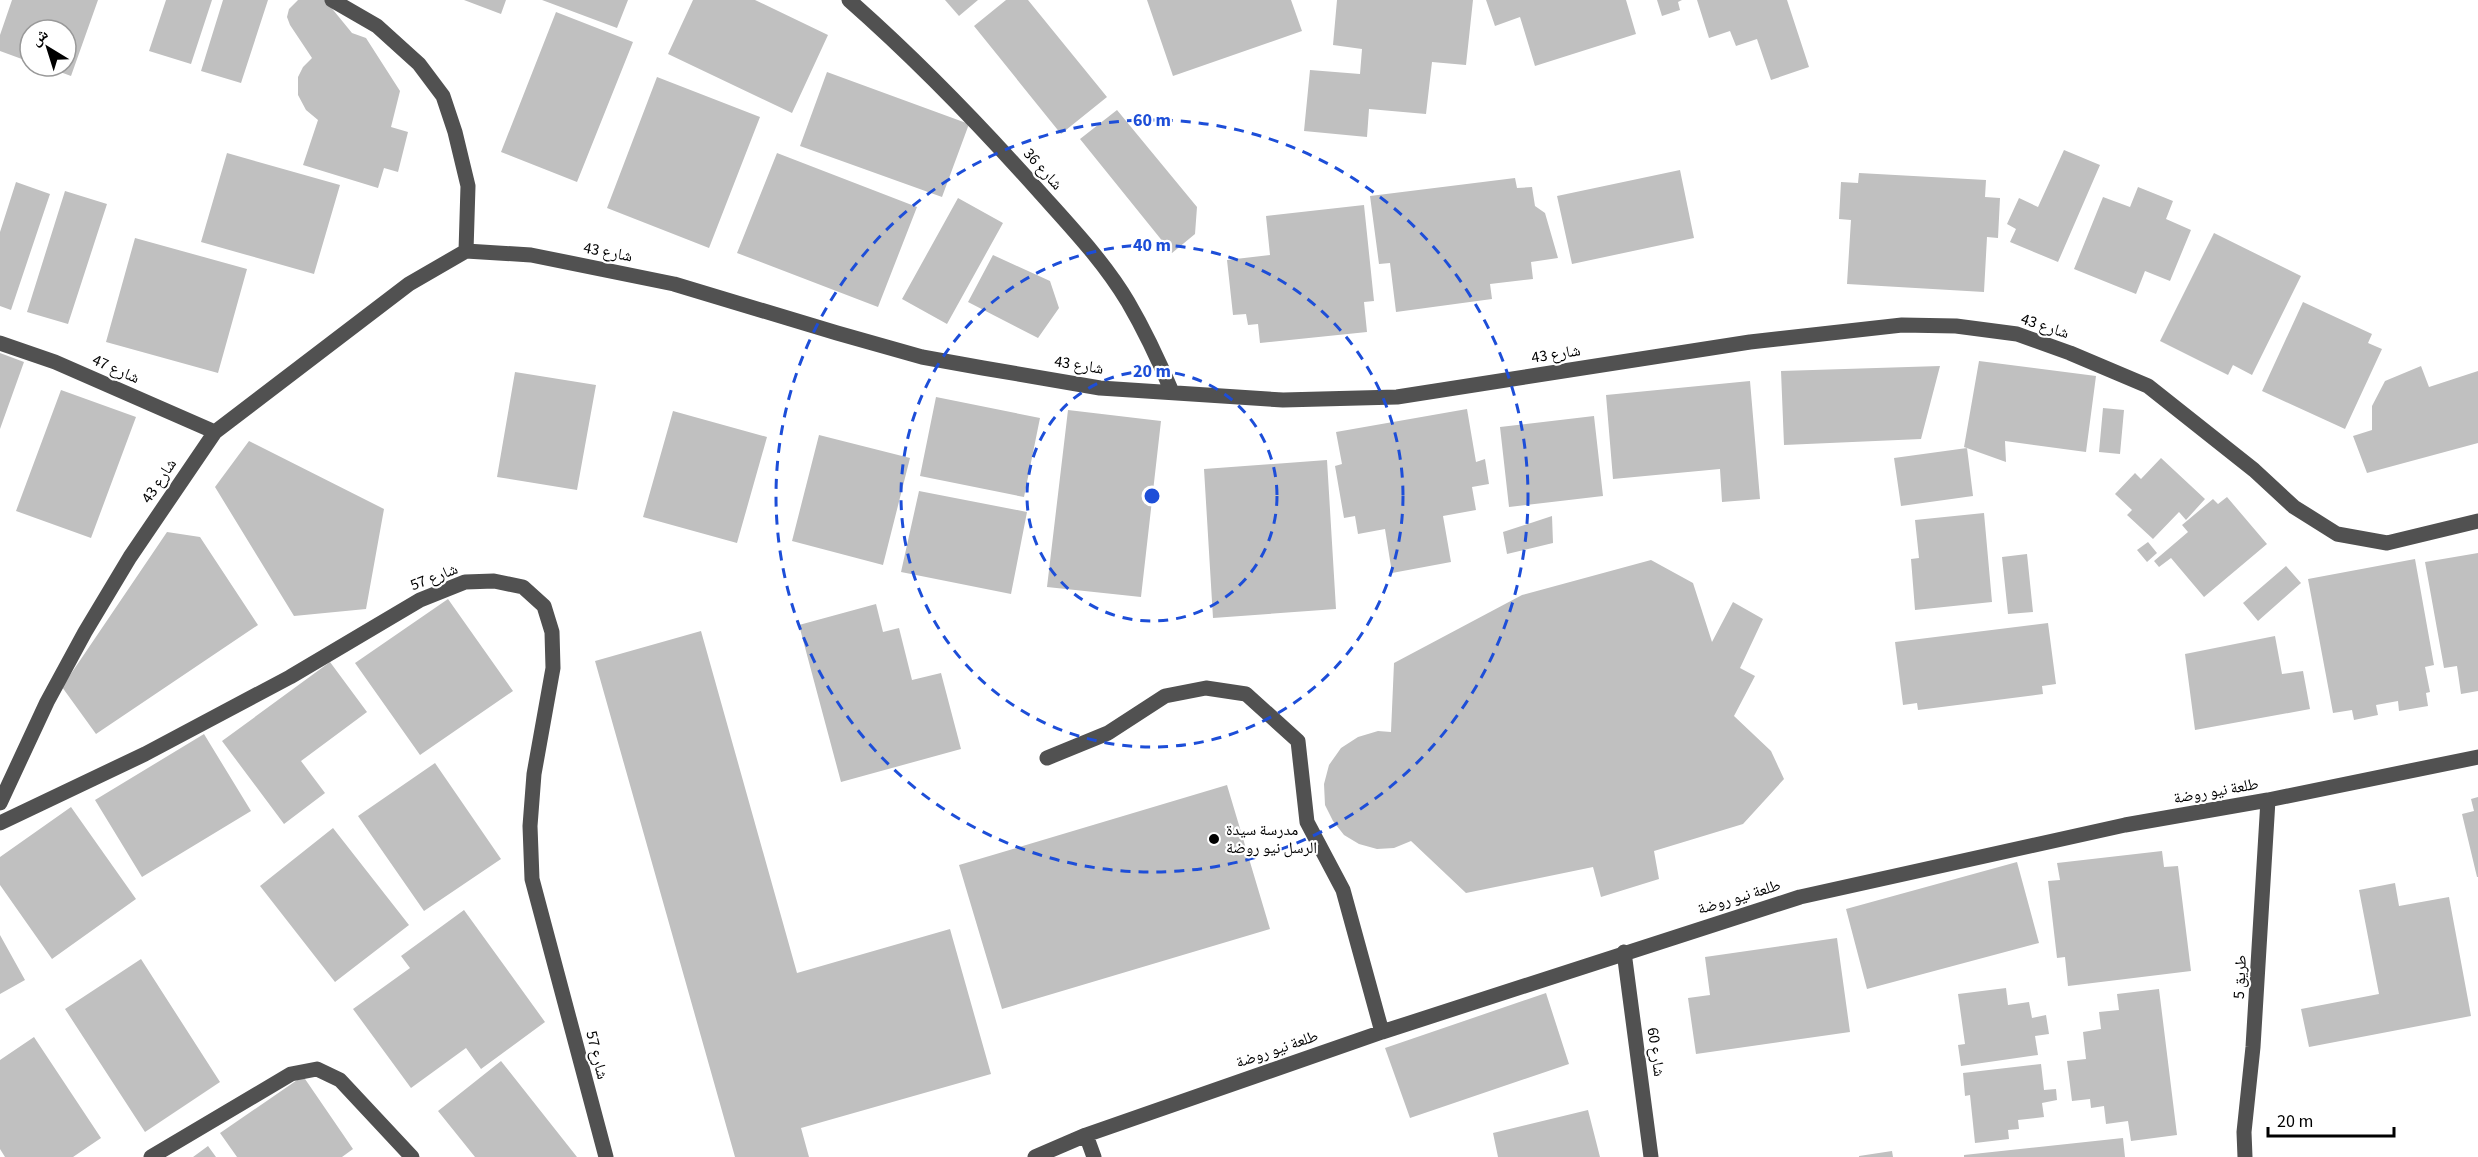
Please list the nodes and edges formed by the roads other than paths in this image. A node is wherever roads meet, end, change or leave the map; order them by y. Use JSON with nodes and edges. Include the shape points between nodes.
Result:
{"nodes":[{"id":1,"x":332,"y":0,"type":"edge"},
{"id":2,"x":849,"y":0,"type":"edge"},
{"id":3,"x":466,"y":251,"type":"junction"},
{"id":4,"x":0,"y":343,"type":"edge"},
{"id":5,"x":1172,"y":392,"type":"junction"},
{"id":6,"x":215,"y":432,"type":"junction"},
{"id":7,"x":2478,"y":521,"type":"edge"},
{"id":8,"x":2478,"y":757,"type":"edge"},
{"id":9,"x":1047,"y":758,"type":"dead end"},
{"id":10,"x":2,"y":796,"type":"edge"},
{"id":11,"x":2268,"y":800,"type":"junction"},
{"id":12,"x":0,"y":823,"type":"edge"},
{"id":13,"x":1624,"y":952,"type":"junction"},
{"id":14,"x":1382,"y":1032,"type":"junction"},
{"id":15,"x":1086,"y":1135,"type":"junction"},
{"id":16,"x":151,"y":1157,"type":"edge"},
{"id":17,"x":411,"y":1157,"type":"edge"},
{"id":18,"x":606,"y":1157,"type":"edge"},
{"id":19,"x":1035,"y":1157,"type":"edge"},
{"id":20,"x":1095,"y":1157,"type":"edge"},
{"id":21,"x":1651,"y":1157,"type":"edge"},
{"id":22,"x":2245,"y":1157,"type":"edge"}],
"edges":[{"from":1,"to":3,"type":"street","via":[[377,26],[419,64],[443,96],[468,186]]},
{"from":2,"to":5,"type":"street","name":"شارع 36","via":[[978,123],[1094,254],[1137,317]]},
{"from":3,"to":5,"type":"street","name":"شارع 43","via":[[531,255],[674,284],[922,357],[1100,388]]},
{"from":3,"to":6,"type":"street","name":"شارع 43","via":[[409,284]]},
{"from":4,"to":6,"type":"street","name":"شارع 47","via":[[55,362]]},
{"from":5,"to":7,"type":"street","name":"شارع 43","via":[[1283,400],[1397,397],[1804,335],[1902,325],[1956,326],[2017,334],[2148,386],[2294,507],[2337,534],[2387,543]]},
{"from":6,"to":10,"type":"street","name":"شارع 43","via":[[130,556],[85,632]]},
{"from":8,"to":11,"type":"street","name":"طلعة نيو روضة"},
{"from":9,"to":14,"type":"street","via":[[1108,733],[1165,696],[1206,688],[1246,694],[1299,741],[1307,822],[1343,890]]},
{"from":11,"to":13,"type":"street","name":"طلعة نيو روضة","via":[[2113,828],[1800,897]]},
{"from":11,"to":22,"type":"street","name":"طريق 5"},
{"from":12,"to":18,"type":"street","name":"شارع 57","via":[[146,754],[290,677],[420,600],[465,582],[494,581],[523,588],[544,606],[552,632],[554,668],[534,774],[530,826],[532,879]]},
{"from":13,"to":14,"type":"street","name":"طلعة نيو روضة"},
{"from":13,"to":21,"type":"street","name":"شارع 60"},
{"from":14,"to":15,"type":"street","name":"طلعة نيو روضة"},
{"from":15,"to":19,"type":"street","name":"طلعة نيو روضة"},
{"from":15,"to":20,"type":"street"},
{"from":16,"to":17,"type":"street","via":[[291,1074],[317,1069],[340,1080]]}]}
